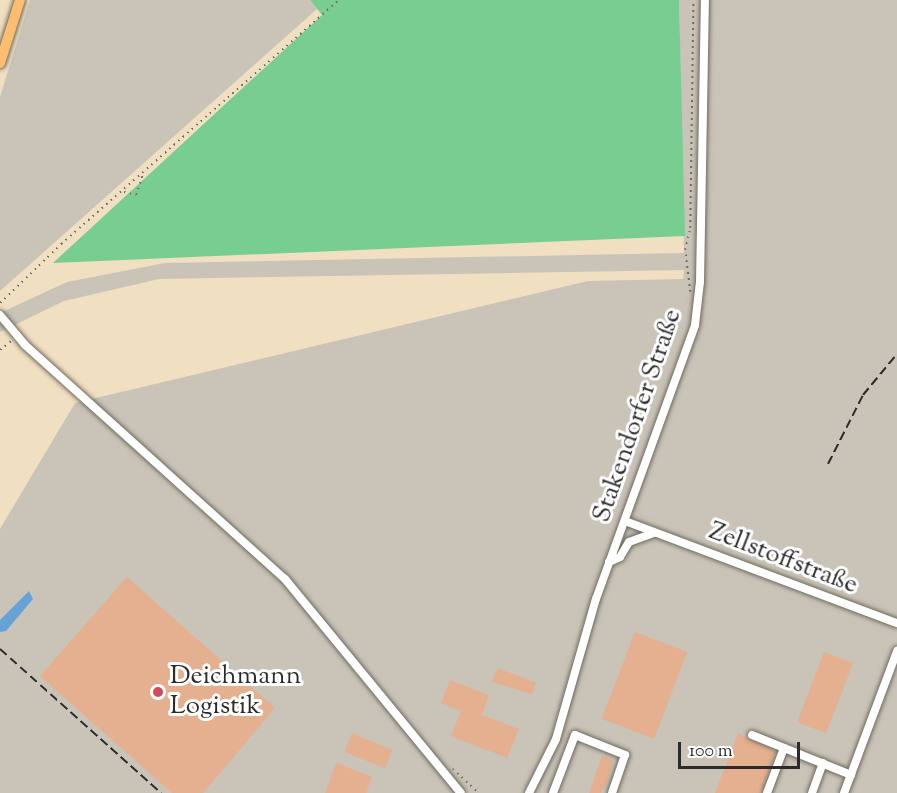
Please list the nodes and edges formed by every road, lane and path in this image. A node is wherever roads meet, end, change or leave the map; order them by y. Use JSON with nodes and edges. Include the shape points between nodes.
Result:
{"nodes":[{"id":1,"x":20,"y":0,"type":"edge"},
{"id":2,"x":339,"y":0,"type":"edge"},
{"id":3,"x":693,"y":0,"type":"edge"},
{"id":4,"x":705,"y":0,"type":"edge"},
{"id":5,"x":0,"y":63,"type":"edge"},
{"id":6,"x":143,"y":175,"type":"junction"},
{"id":7,"x":124,"y":191,"type":"junction"},
{"id":8,"x":0,"y":303,"type":"edge"},
{"id":9,"x":698,"y":307,"type":"junction"},
{"id":10,"x":0,"y":315,"type":"edge"},
{"id":11,"x":17,"y":337,"type":"junction"},
{"id":12,"x":0,"y":350,"type":"edge"},
{"id":13,"x":625,"y":521,"type":"junction"},
{"id":14,"x":654,"y":533,"type":"junction"},
{"id":15,"x":609,"y":562,"type":"junction"},
{"id":16,"x":897,"y":623,"type":"edge"},
{"id":17,"x":897,"y":651,"type":"edge"},
{"id":18,"x":752,"y":735,"type":"dead end"},
{"id":19,"x":784,"y":748,"type":"junction"},
{"id":20,"x":437,"y":762,"type":"junction"},
{"id":21,"x":823,"y":763,"type":"junction"},
{"id":22,"x":851,"y":775,"type":"junction"},
{"id":23,"x":461,"y":793,"type":"edge"},
{"id":24,"x":479,"y":793,"type":"edge"},
{"id":25,"x":529,"y":793,"type":"edge"},
{"id":26,"x":554,"y":793,"type":"edge"},
{"id":27,"x":612,"y":793,"type":"edge"},
{"id":28,"x":767,"y":793,"type":"edge"},
{"id":29,"x":812,"y":793,"type":"edge"},
{"id":30,"x":844,"y":793,"type":"edge"}],
"edges":[{"from":1,"to":5,"type":"main road"},
{"from":2,"to":6,"type":"path"},
{"from":3,"to":9,"type":"path","via":[[690,228],[685,275]]},
{"from":4,"to":9,"type":"street","name":"Stakendorfer Straße"},
{"from":6,"to":7,"type":"path"},
{"from":6,"to":7,"type":"path","via":[[136,195]]},
{"from":7,"to":8,"type":"path","via":[[60,244]]},
{"from":9,"to":13,"type":"street","name":"Stakendorfer Straße","via":[[690,346]]},
{"from":10,"to":11,"type":"street"},
{"from":11,"to":12,"type":"path"},
{"from":11,"to":20,"type":"street","via":[[285,579]]},
{"from":13,"to":14,"type":"street","name":"Zellstoffstraße"},
{"from":13,"to":15,"type":"street","name":"Stakendorfer Straße"},
{"from":14,"to":15,"type":"street","via":[[629,542],[620,557]]},
{"from":14,"to":16,"type":"street","name":"Zellstoffstraße"},
{"from":15,"to":25,"type":"street","name":"Stakendorfer Straße","via":[[560,728]]},
{"from":17,"to":22,"type":"street"},
{"from":18,"to":19,"type":"street"},
{"from":19,"to":21,"type":"street"},
{"from":19,"to":28,"type":"street"},
{"from":20,"to":23,"type":"street"},
{"from":20,"to":24,"type":"path","via":[[452,769]]},
{"from":21,"to":22,"type":"street"},
{"from":21,"to":29,"type":"street"},
{"from":22,"to":30,"type":"street"},
{"from":26,"to":27,"type":"street","via":[[575,735],[626,755]]}]}
